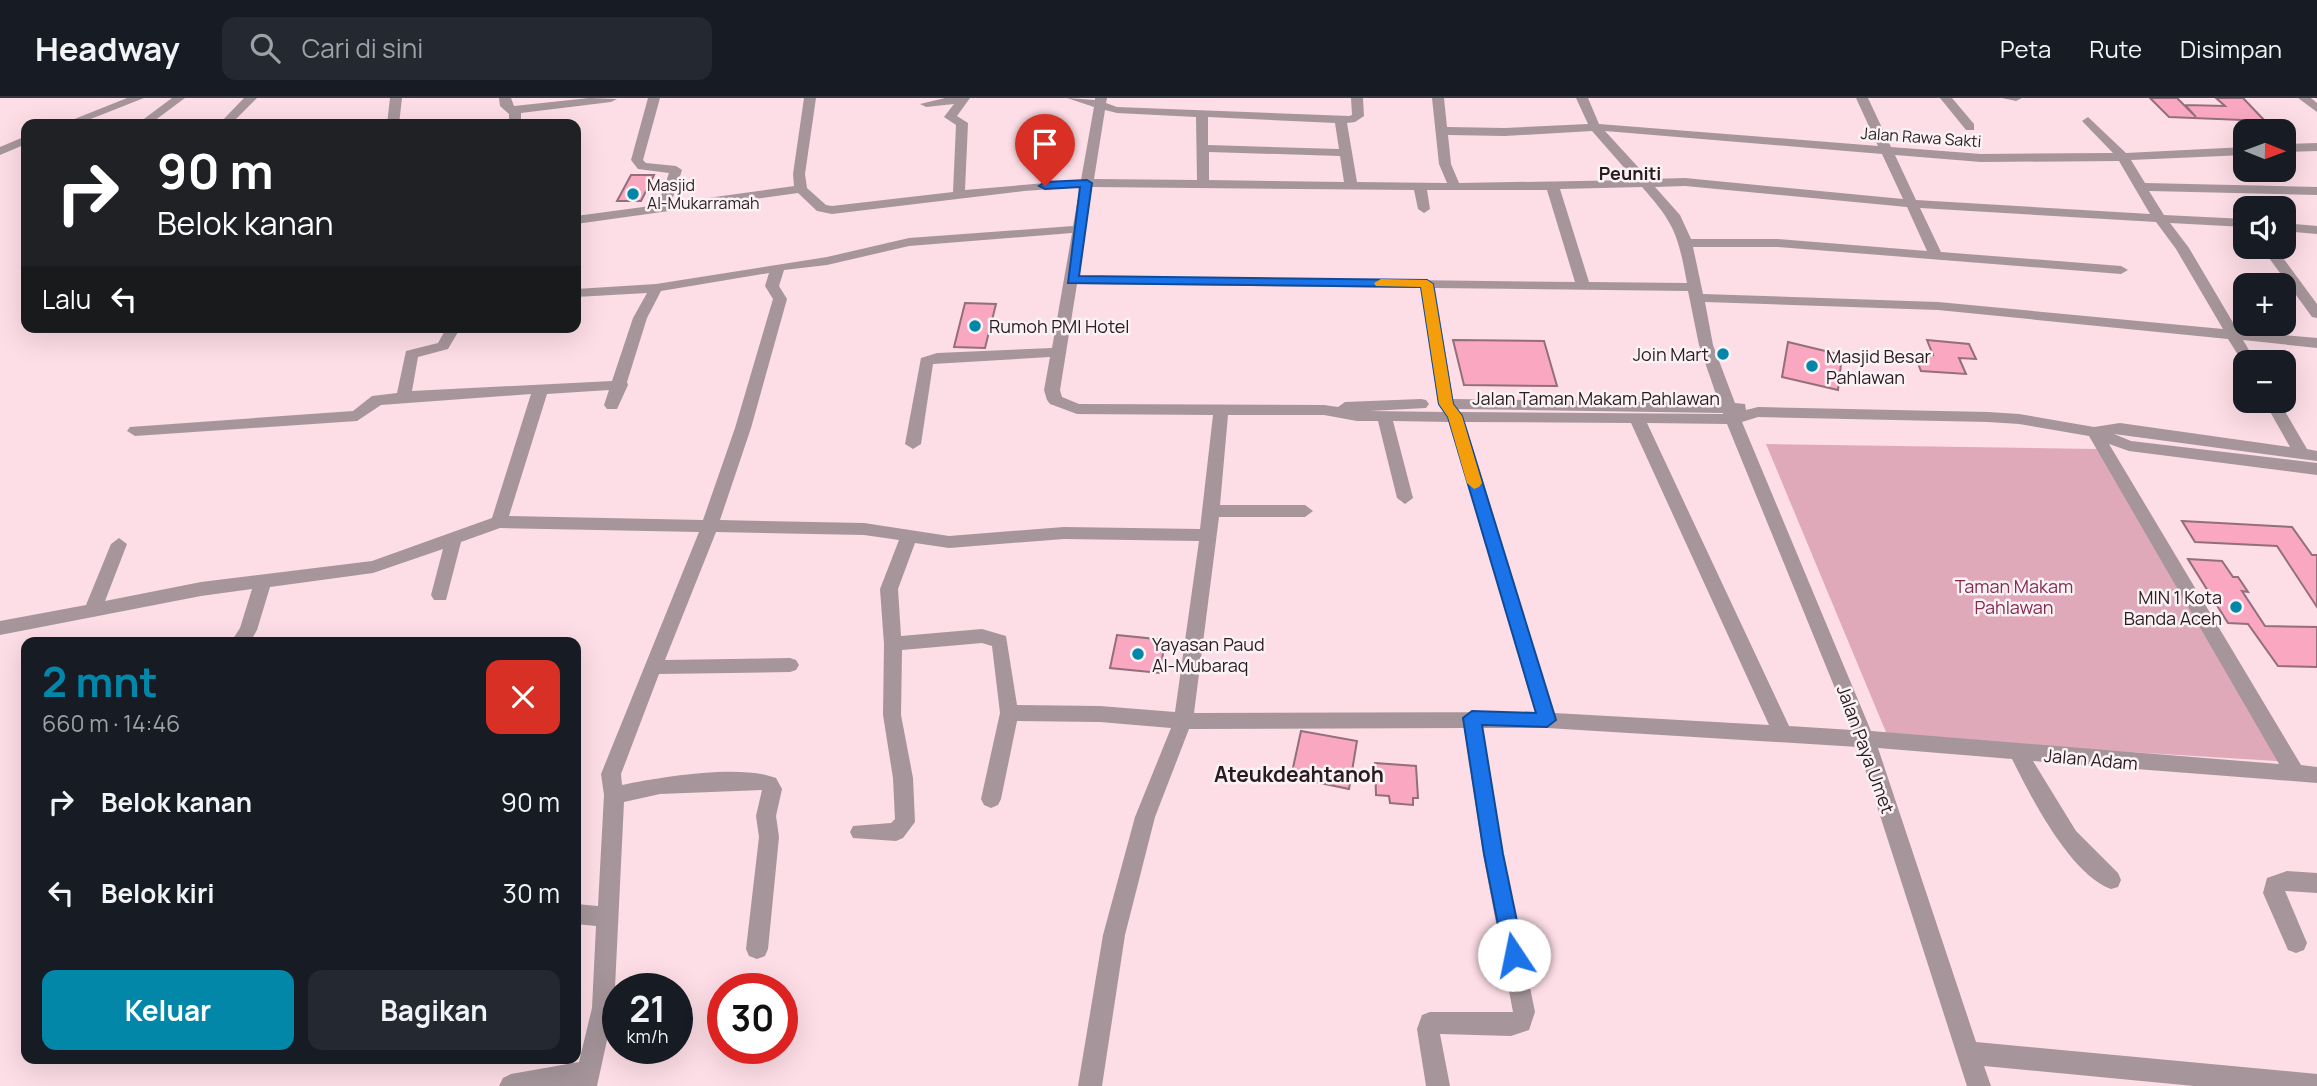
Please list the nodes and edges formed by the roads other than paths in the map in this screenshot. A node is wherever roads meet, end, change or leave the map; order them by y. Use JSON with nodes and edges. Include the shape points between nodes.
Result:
{"nodes":[{"id":1,"x":138,"y":98,"type":"edge"},
{"id":2,"x":179,"y":98,"type":"edge"},
{"id":3,"x":251,"y":98,"type":"edge"},
{"id":4,"x":396,"y":98,"type":"edge"},
{"id":5,"x":505,"y":98,"type":"edge"},
{"id":6,"x":654,"y":98,"type":"edge"},
{"id":7,"x":810,"y":98,"type":"edge"},
{"id":8,"x":963,"y":98,"type":"edge"},
{"id":9,"x":1073,"y":98,"type":"edge"},
{"id":10,"x":1229,"y":98,"type":"edge"},
{"id":11,"x":1357,"y":98,"type":"edge"},
{"id":12,"x":1438,"y":98,"type":"edge"},
{"id":13,"x":1582,"y":98,"type":"edge"},
{"id":14,"x":1862,"y":98,"type":"edge"},
{"id":15,"x":1947,"y":98,"type":"edge"},
{"id":16,"x":2008,"y":98,"type":"edge"},
{"id":17,"x":2016,"y":98,"type":"edge"},
{"id":18,"x":2304,"y":98,"type":"edge"},
{"id":19,"x":611,"y":99,"type":"edge"},
{"id":20,"x":1101,"y":102,"type":"edge"},
{"id":21,"x":926,"y":104,"type":"dead end"},
{"id":22,"x":2317,"y":109,"type":"edge"},
{"id":23,"x":512,"y":110,"type":"junction"},
{"id":24,"x":1202,"y":113,"type":"junction"},
{"id":25,"x":1229,"y":114,"type":"junction"},
{"id":26,"x":81,"y":119,"type":"edge"},
{"id":27,"x":150,"y":119,"type":"edge"},
{"id":28,"x":230,"y":119,"type":"edge"},
{"id":29,"x":394,"y":119,"type":"edge"},
{"id":30,"x":515,"y":119,"type":"edge"},
{"id":31,"x":1340,"y":119,"type":"junction"},
{"id":32,"x":2088,"y":121,"type":"dead end"},
{"id":33,"x":1595,"y":127,"type":"junction"},
{"id":34,"x":1970,"y":127,"type":"dead end"},
{"id":35,"x":1443,"y":131,"type":"junction"},
{"id":36,"x":21,"y":142,"type":"edge"},
{"id":37,"x":2317,"y":147,"type":"edge"},
{"id":38,"x":1203,"y":148,"type":"junction"},
{"id":39,"x":2296,"y":148,"type":"edge"},
{"id":40,"x":0,"y":151,"type":"edge"},
{"id":41,"x":1885,"y":151,"type":"junction"},
{"id":42,"x":2233,"y":151,"type":"edge"},
{"id":43,"x":1345,"y":153,"type":"junction"},
{"id":44,"x":2123,"y":157,"type":"junction"},
{"id":45,"x":1644,"y":181,"type":"junction"},
{"id":46,"x":1087,"y":183,"type":"junction"},
{"id":47,"x":1203,"y":183,"type":"junction"},
{"id":48,"x":1351,"y":185,"type":"junction"},
{"id":49,"x":1420,"y":186,"type":"junction"},
{"id":50,"x":1455,"y":187,"type":"junction"},
{"id":51,"x":1553,"y":187,"type":"junction"},
{"id":52,"x":2140,"y":187,"type":"junction"},
{"id":53,"x":801,"y":189,"type":"junction"},
{"id":54,"x":2317,"y":191,"type":"edge"},
{"id":55,"x":959,"y":194,"type":"junction"},
{"id":56,"x":1914,"y":204,"type":"junction"},
{"id":57,"x":663,"y":208,"type":"junction"},
{"id":58,"x":1424,"y":209,"type":"dead end"},
{"id":59,"x":2159,"y":218,"type":"junction"},
{"id":60,"x":581,"y":219,"type":"edge"},
{"id":61,"x":2233,"y":222,"type":"edge"},
{"id":62,"x":2296,"y":228,"type":"edge"},
{"id":63,"x":1079,"y":229,"type":"junction"},
{"id":64,"x":2317,"y":230,"type":"edge"},
{"id":65,"x":1686,"y":243,"type":"junction"},
{"id":66,"x":1936,"y":256,"type":"junction"},
{"id":67,"x":2277,"y":259,"type":"edge"},
{"id":68,"x":778,"y":267,"type":"junction"},
{"id":69,"x":2121,"y":270,"type":"dead end"},
{"id":70,"x":1072,"y":280,"type":"junction"},
{"id":71,"x":1427,"y":284,"type":"junction"},
{"id":72,"x":1583,"y":285,"type":"junction"},
{"id":73,"x":656,"y":288,"type":"junction"},
{"id":74,"x":1697,"y":292,"type":"junction"},
{"id":75,"x":581,"y":293,"type":"edge"},
{"id":76,"x":2317,"y":314,"type":"edge"},
{"id":77,"x":451,"y":333,"type":"edge"},
{"id":78,"x":2233,"y":334,"type":"edge"},
{"id":79,"x":2233,"y":336,"type":"edge"},
{"id":80,"x":2234,"y":336,"type":"joint"},
{"id":81,"x":2317,"y":344,"type":"edge"},
{"id":82,"x":2242,"y":350,"type":"edge"},
{"id":83,"x":1059,"y":352,"type":"junction"},
{"id":84,"x":621,"y":384,"type":"junction"},
{"id":85,"x":540,"y":391,"type":"junction"},
{"id":86,"x":406,"y":397,"type":"junction"},
{"id":87,"x":612,"y":405,"type":"dead end"},
{"id":88,"x":1324,"y":410,"type":"junction"},
{"id":89,"x":1450,"y":410,"type":"junction"},
{"id":90,"x":1221,"y":411,"type":"junction"},
{"id":91,"x":1584,"y":411,"type":"junction"},
{"id":92,"x":1731,"y":412,"type":"junction"},
{"id":93,"x":2280,"y":413,"type":"edge"},
{"id":94,"x":1384,"y":416,"type":"junction"},
{"id":95,"x":1636,"y":417,"type":"junction"},
{"id":96,"x":135,"y":431,"type":"dead end"},
{"id":97,"x":2094,"y":432,"type":"junction"},
{"id":98,"x":914,"y":444,"type":"dead end"},
{"id":99,"x":2310,"y":455,"type":"edge"},
{"id":100,"x":2317,"y":469,"type":"edge"},
{"id":101,"x":1405,"y":498,"type":"dead end"},
{"id":102,"x":1211,"y":511,"type":"junction"},
{"id":103,"x":1305,"y":511,"type":"dead end"},
{"id":104,"x":499,"y":522,"type":"junction"},
{"id":105,"x":707,"y":524,"type":"junction"},
{"id":106,"x":1208,"y":535,"type":"junction"},
{"id":107,"x":454,"y":537,"type":"junction"},
{"id":108,"x":908,"y":538,"type":"junction"},
{"id":109,"x":119,"y":544,"type":"dead end"},
{"id":110,"x":263,"y":582,"type":"junction"},
{"id":111,"x":440,"y":595,"type":"dead end"},
{"id":112,"x":93,"y":608,"type":"junction"},
{"id":113,"x":0,"y":628,"type":"edge"},
{"id":114,"x":243,"y":637,"type":"edge"},
{"id":115,"x":893,"y":644,"type":"junction"},
{"id":116,"x":790,"y":665,"type":"dead end"},
{"id":117,"x":654,"y":667,"type":"junction"},
{"id":118,"x":1009,"y":713,"type":"junction"},
{"id":119,"x":1472,"y":718,"type":"junction"},
{"id":120,"x":1547,"y":720,"type":"junction"},
{"id":121,"x":1183,"y":721,"type":"junction"},
{"id":122,"x":1783,"y":734,"type":"junction"},
{"id":123,"x":1864,"y":739,"type":"junction"},
{"id":124,"x":2020,"y":753,"type":"junction"},
{"id":125,"x":2296,"y":775,"type":"junction"},
{"id":126,"x":2317,"y":775,"type":"edge"},
{"id":127,"x":614,"y":795,"type":"junction"},
{"id":128,"x":991,"y":799,"type":"dead end"},
{"id":129,"x":860,"y":832,"type":"dead end"},
{"id":130,"x":2111,"y":880,"type":"dead end"},
{"id":131,"x":2317,"y":883,"type":"edge"},
{"id":132,"x":581,"y":915,"type":"edge"},
{"id":133,"x":607,"y":918,"type":"junction"},
{"id":134,"x":2296,"y":943,"type":"dead end"},
{"id":135,"x":757,"y":949,"type":"dead end"},
{"id":136,"x":1968,"y":1053,"type":"junction"},
{"id":137,"x":587,"y":1079,"type":"edge"},
{"id":138,"x":511,"y":1086,"type":"edge"},
{"id":139,"x":1090,"y":1086,"type":"edge"},
{"id":140,"x":1438,"y":1086,"type":"edge"},
{"id":141,"x":1979,"y":1086,"type":"edge"},
{"id":142,"x":2317,"y":1086,"type":"edge"}],
"edges":[{"from":1,"to":26,"type":"street"},
{"from":2,"to":27,"type":"street"},
{"from":3,"to":28,"type":"street"},
{"from":4,"to":29,"type":"street"},
{"from":5,"to":23,"type":"street"},
{"from":6,"to":57,"type":"street","via":[[637,160],[642,166],[676,170]]},
{"from":7,"to":53,"type":"street"},
{"from":8,"to":21,"type":"street"},
{"from":8,"to":55,"type":"street","via":[[950,117],[962,123]]},
{"from":9,"to":20,"type":"street"},
{"from":10,"to":25,"type":"street"},
{"from":11,"to":31,"type":"street","via":[[1357,118]]},
{"from":12,"to":35,"type":"street"},
{"from":13,"to":33,"type":"street","name":"Jalan Paya Umet"},
{"from":14,"to":41,"type":"street"},
{"from":15,"to":34,"type":"street"},
{"from":16,"to":17,"type":"street"},
{"from":18,"to":22,"type":"street"},
{"from":19,"to":23,"type":"street"},
{"from":20,"to":24,"type":"street","via":[[1126,110]]},
{"from":20,"to":46,"type":"street"},
{"from":23,"to":30,"type":"street"},
{"from":24,"to":25,"type":"street"},
{"from":24,"to":38,"type":"street"},
{"from":25,"to":31,"type":"street"},
{"from":31,"to":43,"type":"street"},
{"from":32,"to":44,"type":"street"},
{"from":33,"to":35,"type":"street","name":"Jalan Rawa Sakti"},
{"from":33,"to":41,"type":"street","name":"Jalan Rawa Sakti"},
{"from":33,"to":45,"type":"street","name":"Jalan Paya Umet"},
{"from":35,"to":50,"type":"street","via":[[1445,164]]},
{"from":36,"to":40,"type":"street"},
{"from":37,"to":39,"type":"street"},
{"from":38,"to":43,"type":"street"},
{"from":38,"to":47,"type":"street"},
{"from":41,"to":44,"type":"street","name":"Jalan Rawa Sakti","via":[[1981,158]]},
{"from":41,"to":56,"type":"street"},
{"from":42,"to":44,"type":"street","name":"Jalan Rawa Sakti"},
{"from":43,"to":48,"type":"street"},
{"from":44,"to":52,"type":"street"},
{"from":45,"to":51,"type":"street"},
{"from":45,"to":56,"type":"street"},
{"from":45,"to":65,"type":"street","name":"Jalan Paya Umet","via":[[1674,215]]},
{"from":46,"to":47,"type":"street"},
{"from":46,"to":55,"type":"street"},
{"from":46,"to":63,"type":"street"},
{"from":47,"to":48,"type":"street"},
{"from":48,"to":49,"type":"street"},
{"from":49,"to":50,"type":"street"},
{"from":49,"to":58,"type":"street"},
{"from":50,"to":51,"type":"street"},
{"from":51,"to":72,"type":"street"},
{"from":52,"to":54,"type":"street"},
{"from":52,"to":59,"type":"street"},
{"from":53,"to":55,"type":"street","via":[[814,203],[832,210]]},
{"from":53,"to":57,"type":"street"},
{"from":56,"to":59,"type":"street"},
{"from":56,"to":66,"type":"street"},
{"from":57,"to":60,"type":"street"},
{"from":59,"to":61,"type":"street"},
{"from":59,"to":78,"type":"street"},
{"from":62,"to":64,"type":"street"},
{"from":63,"to":68,"type":"street","via":[[909,242]]},
{"from":63,"to":70,"type":"street"},
{"from":65,"to":66,"type":"street","via":[[1777,243]]},
{"from":65,"to":74,"type":"street","name":"Jalan Paya Umet"},
{"from":66,"to":69,"type":"street"},
{"from":67,"to":76,"type":"street"},
{"from":68,"to":73,"type":"street"},
{"from":68,"to":105,"type":"street","via":[[772,286],[780,299],[762,366]]},
{"from":70,"to":71,"type":"street"},
{"from":70,"to":83,"type":"street"},
{"from":71,"to":72,"type":"street"},
{"from":71,"to":89,"type":"street"},
{"from":72,"to":74,"type":"street"},
{"from":73,"to":75,"type":"street"},
{"from":73,"to":84,"type":"street","via":[[640,318]]},
{"from":74,"to":79,"type":"street","via":[[1938,306]]},
{"from":74,"to":92,"type":"street","name":"Jalan Paya Umet","via":[[1706,345]]},
{"from":77,"to":86,"type":"street","via":[[443,346],[411,354]]},
{"from":80,"to":81,"type":"street"},
{"from":80,"to":82,"type":"street"},
{"from":83,"to":90,"type":"street","name":"Jalan Taman Makam Pahlawan","via":[[1052,390],[1055,400],[1077,408]]},
{"from":83,"to":98,"type":"street","via":[[926,361]]},
{"from":84,"to":85,"type":"street"},
{"from":84,"to":87,"type":"street"},
{"from":85,"to":86,"type":"street"},
{"from":85,"to":104,"type":"street"},
{"from":86,"to":96,"type":"street","via":[[377,400],[357,416]]},
{"from":88,"to":89,"type":"street","via":[[1362,404]]},
{"from":88,"to":90,"type":"street","name":"Jalan Taman Makam Pahlawan"},
{"from":88,"to":94,"type":"street","name":"Jalan Taman Makam Pahlawan"},
{"from":89,"to":91,"type":"street","name":"Jalan Taman Makam Pahlawan"},
{"from":89,"to":94,"type":"street","name":"Jalan Taman Makam Pahlawan"},
{"from":89,"to":120,"type":"street"},
{"from":90,"to":102,"type":"street"},
{"from":91,"to":92,"type":"street"},
{"from":91,"to":95,"type":"street","name":"Jalan Taman Makam Pahlawan"},
{"from":92,"to":95,"type":"street","name":"Jalan Taman Makam Pahlawan"},
{"from":92,"to":97,"type":"street","name":"Jalan Taman Makam Pahlawan","via":[[2019,419]]},
{"from":92,"to":123,"type":"street","name":"Jalan Paya Umet"},
{"from":93,"to":99,"type":"street"},
{"from":94,"to":101,"type":"street"},
{"from":95,"to":122,"type":"street"},
{"from":97,"to":99,"type":"street","name":"Jalan Taman Makam Pahlawan","via":[[2120,428]]},
{"from":97,"to":100,"type":"street","name":"Jalan Taman Makam Pahlawan","via":[[2129,446]]},
{"from":97,"to":125,"type":"street"},
{"from":102,"to":103,"type":"street"},
{"from":102,"to":106,"type":"street"},
{"from":104,"to":105,"type":"street"},
{"from":104,"to":107,"type":"street"},
{"from":105,"to":108,"type":"street","via":[[864,529]]},
{"from":105,"to":117,"type":"street","via":[[698,559]]},
{"from":106,"to":108,"type":"street","via":[[1064,533],[949,542]]},
{"from":106,"to":121,"type":"street"},
{"from":107,"to":110,"type":"street","via":[[373,566]]},
{"from":107,"to":111,"type":"street"},
{"from":108,"to":115,"type":"street","via":[[889,589]]},
{"from":109,"to":112,"type":"street"},
{"from":110,"to":112,"type":"street"},
{"from":110,"to":114,"type":"street"},
{"from":112,"to":113,"type":"street"},
{"from":115,"to":118,"type":"street","via":[[997,638]]},
{"from":115,"to":129,"type":"street","via":[[892,715],[905,822],[896,832]]},
{"from":116,"to":117,"type":"street"},
{"from":117,"to":127,"type":"street","via":[[611,774]]},
{"from":118,"to":121,"type":"street","name":"Jalan Adam"},
{"from":118,"to":128,"type":"street"},
{"from":119,"to":120,"type":"street","name":"Jalan Adam"},
{"from":119,"to":121,"type":"street","name":"Jalan Adam"},
{"from":119,"to":140,"type":"street","via":[[1524,1012],[1521,1022],[1511,1025],[1430,1023]]},
{"from":120,"to":122,"type":"street","name":"Jalan Adam"},
{"from":121,"to":139,"type":"street","via":[[1145,817],[1114,935]]},
{"from":122,"to":123,"type":"street","name":"Jalan Adam"},
{"from":123,"to":124,"type":"street","name":"Jalan Adam"},
{"from":123,"to":136,"type":"street","name":"Jalan Paya Umet"},
{"from":124,"to":125,"type":"street","name":"Jalan Adam"},
{"from":124,"to":130,"type":"street","via":[[2046,809],[2064,835]]},
{"from":125,"to":126,"type":"street","name":"Jalan Adam"},
{"from":127,"to":133,"type":"street"},
{"from":127,"to":135,"type":"street","via":[[689,784],[759,780],[769,784],[769,837]]},
{"from":131,"to":134,"type":"street","via":[[2274,885]]},
{"from":132,"to":133,"type":"street"},
{"from":133,"to":137,"type":"street","via":[[603,1008]]},
{"from":136,"to":141,"type":"street","name":"Jalan Paya Umet"},
{"from":136,"to":142,"type":"street"},
{"from":137,"to":138,"type":"street"}]}
